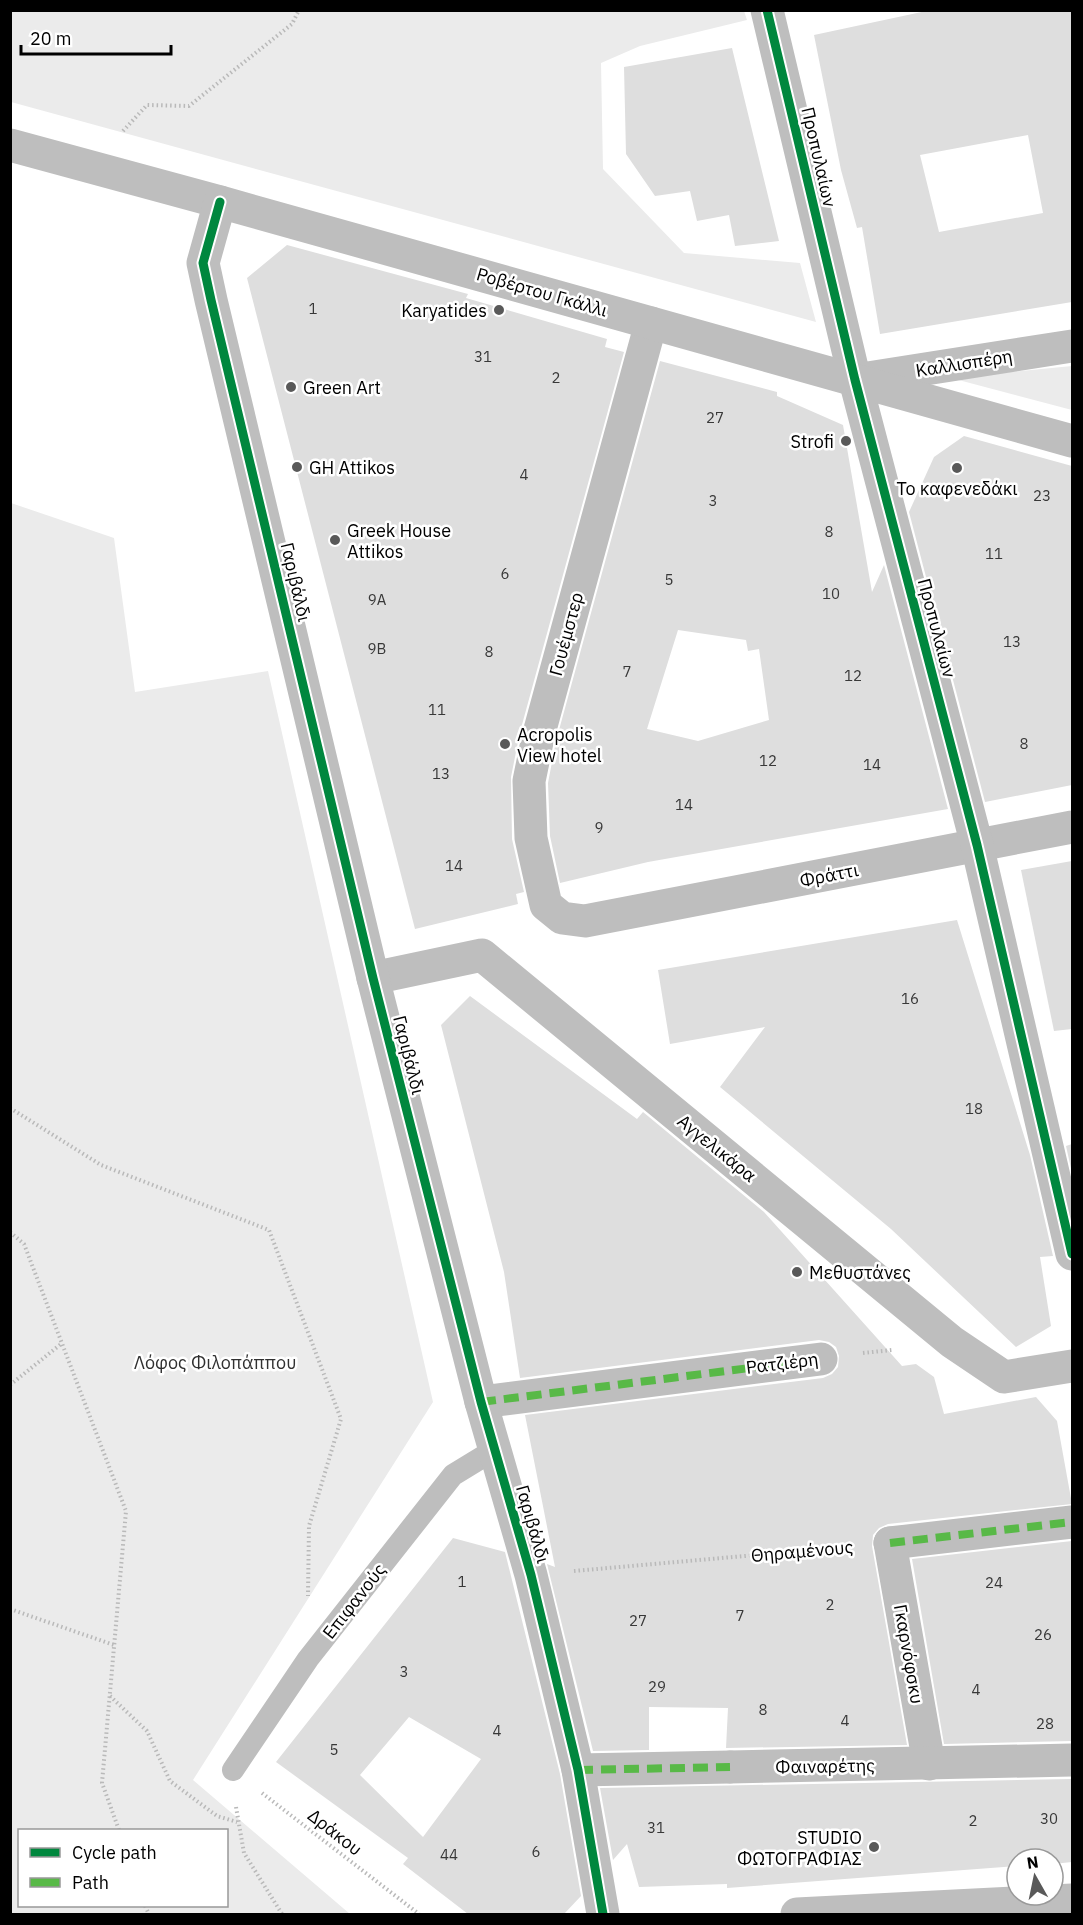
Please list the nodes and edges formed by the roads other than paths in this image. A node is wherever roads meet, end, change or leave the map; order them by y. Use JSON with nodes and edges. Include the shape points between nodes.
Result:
{"nodes":[{"id":1,"x":767,"y":10,"type":"edge"},
{"id":2,"x":10,"y":145,"type":"edge"},
{"id":3,"x":220,"y":202,"type":"junction"},
{"id":4,"x":651,"y":323,"type":"junction"},
{"id":5,"x":1072,"y":346,"type":"edge"},
{"id":6,"x":855,"y":380,"type":"junction"},
{"id":7,"x":1072,"y":441,"type":"edge"},
{"id":8,"x":1072,"y":827,"type":"edge"},
{"id":9,"x":977,"y":845,"type":"junction"},
{"id":10,"x":585,"y":921,"type":"joint"},
{"id":11,"x":373,"y":978,"type":"junction"},
{"id":12,"x":1072,"y":1254,"type":"edge"},
{"id":13,"x":821,"y":1359,"type":"road end"},
{"id":14,"x":1072,"y":1366,"type":"edge"},
{"id":15,"x":481,"y":1402,"type":"junction"},
{"id":16,"x":494,"y":1450,"type":"junction"},
{"id":17,"x":1072,"y":1522,"type":"edge"},
{"id":18,"x":1072,"y":1760,"type":"edge"},
{"id":19,"x":929,"y":1764,"type":"junction"},
{"id":20,"x":233,"y":1770,"type":"road end"},
{"id":21,"x":578,"y":1770,"type":"junction"},
{"id":22,"x":1072,"y":1900,"type":"edge"},
{"id":23,"x":603,"y":1914,"type":"edge"},
{"id":24,"x":797,"y":1914,"type":"edge"}],
"edges":[{"from":1,"to":6,"type":"street","name":"Προπυλαίων"},
{"from":2,"to":3,"type":"street","name":"Ροβέρτου Γκάλλι"},
{"from":3,"to":4,"type":"street","name":"Ροβέρτου Γκάλλι"},
{"from":3,"to":11,"type":"street","name":"Γαριβάλδι","via":[[203,263]]},
{"from":4,"to":6,"type":"street","name":"Ροβέρτου Γκάλλι"},
{"from":4,"to":10,"type":"street","name":"Γουέμστερ","via":[[529,781],[531,838],[546,904],[562,918]]},
{"from":5,"to":6,"type":"street","name":"Καλλισπέρη"},
{"from":6,"to":7,"type":"street","name":"Ροβέρτου Γκάλλι"},
{"from":6,"to":9,"type":"street","name":"Προπυλαίων"},
{"from":8,"to":9,"type":"street","name":"Φράττι"},
{"from":9,"to":10,"type":"street","name":"Φράττι"},
{"from":9,"to":12,"type":"street","name":"Προπυλαίων"},
{"from":11,"to":14,"type":"street","name":"Αγγελικάρα","via":[[482,955],[952,1342],[1004,1377]]},
{"from":11,"to":15,"type":"street","name":"Γαριβάλδι"},
{"from":13,"to":15,"type":"street","name":"Ρατζιέρη"},
{"from":15,"to":16,"type":"street","name":"Γαριβάλδι"},
{"from":16,"to":20,"type":"lane","name":"Επιφανούς","via":[[453,1475],[308,1659]]},
{"from":16,"to":21,"type":"street","name":"Γαριβάλδι","via":[[531,1575]]},
{"from":17,"to":19,"type":"street","name":"Γκαρνόφσκυ","via":[[890,1543]]},
{"from":18,"to":19,"type":"street","name":"Φαιναρέτης"},
{"from":19,"to":21,"type":"street","name":"Φαιναρέτης"},
{"from":21,"to":23,"type":"street","name":"Γαριβάλδι"},
{"from":22,"to":24,"type":"street"}]}
